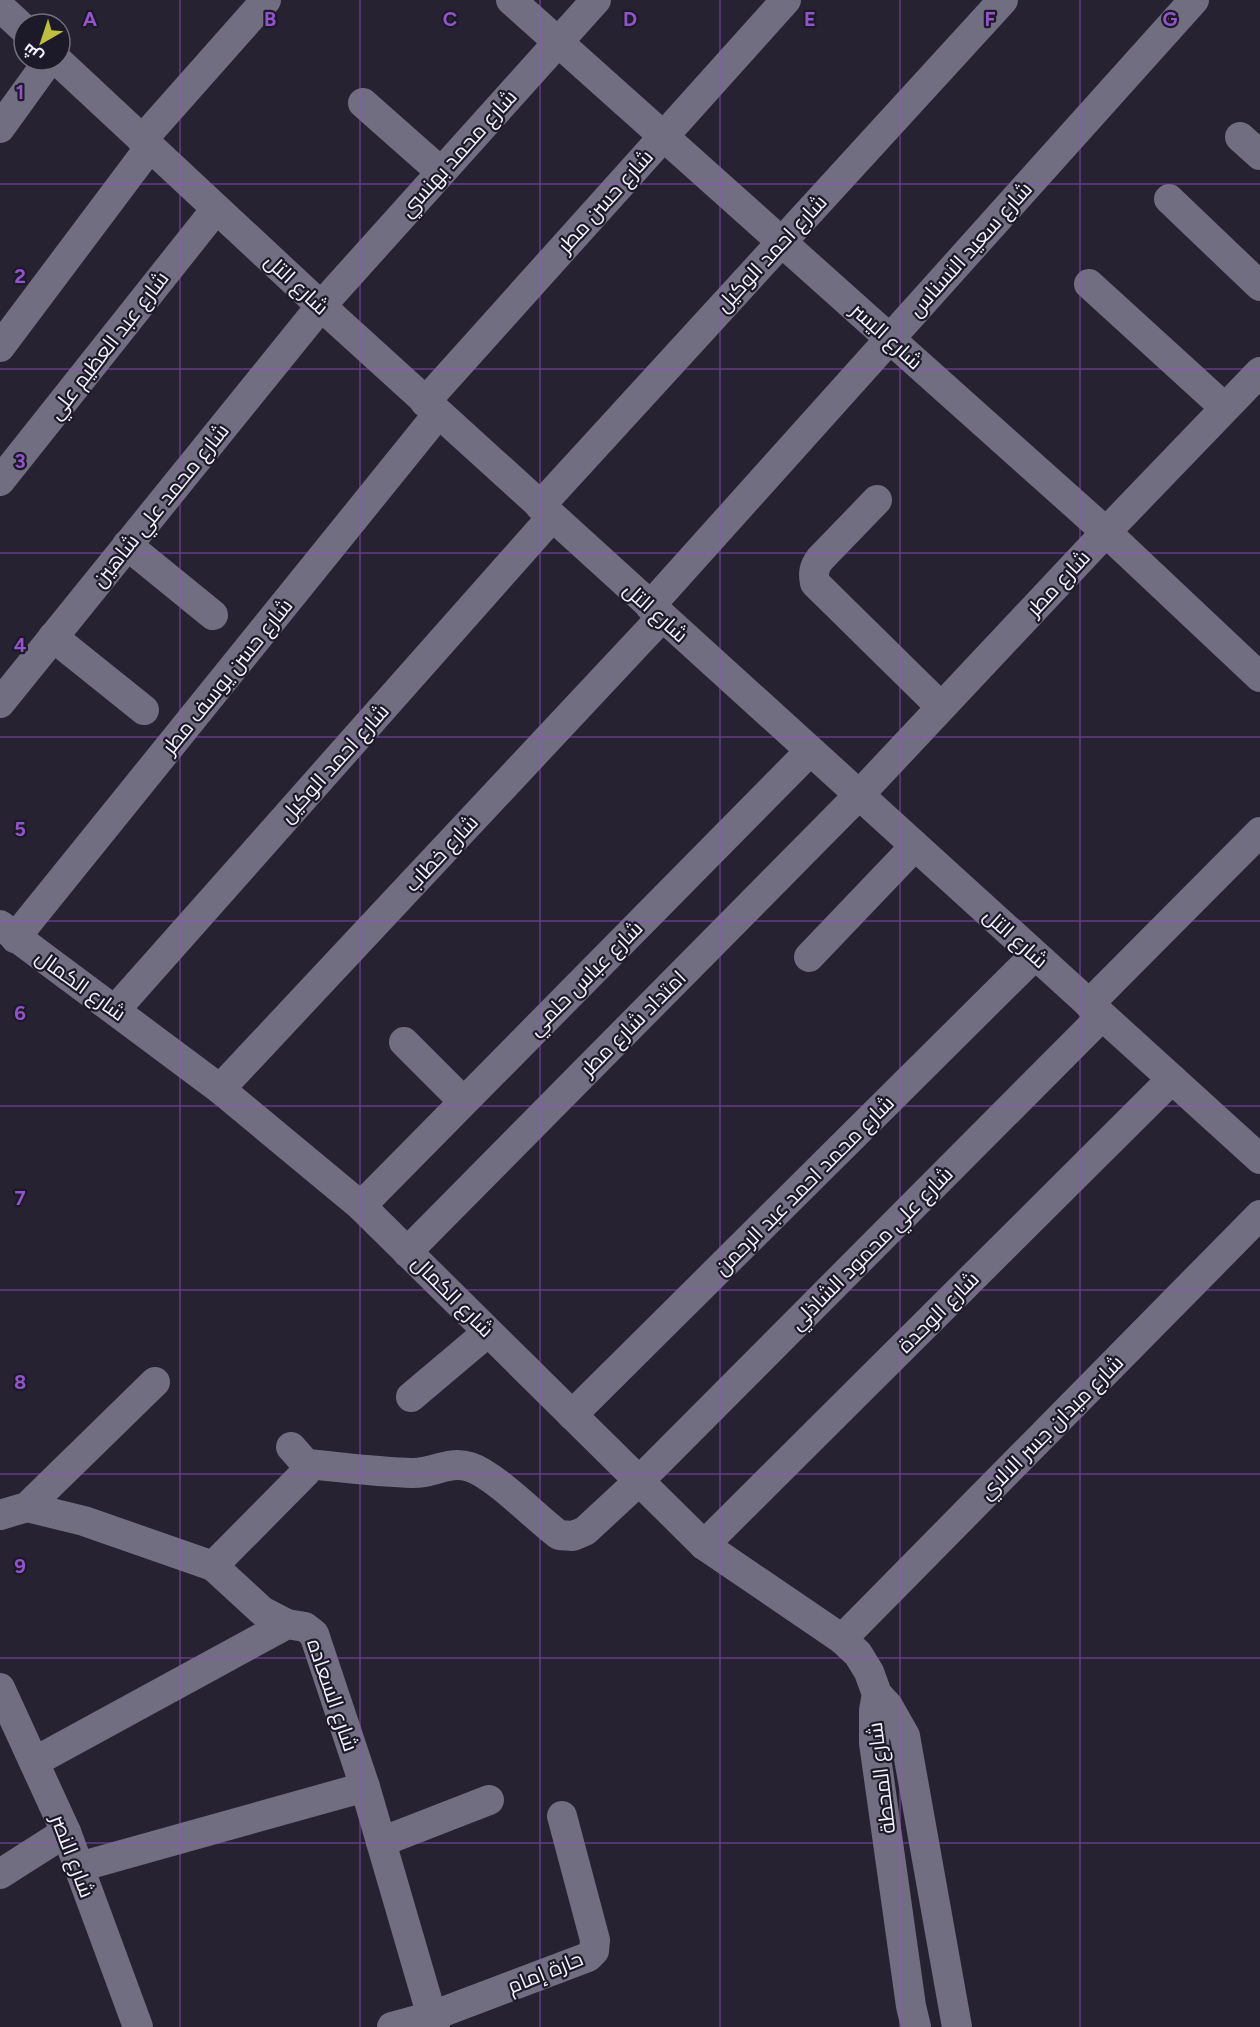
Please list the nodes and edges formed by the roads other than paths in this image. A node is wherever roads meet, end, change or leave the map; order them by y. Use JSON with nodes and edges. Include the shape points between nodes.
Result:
{"nodes":[{"id":1,"x":267,"y":0,"type":"edge"},
{"id":2,"x":511,"y":0,"type":"edge"},
{"id":3,"x":596,"y":0,"type":"edge"},
{"id":4,"x":786,"y":0,"type":"edge"},
{"id":5,"x":1003,"y":0,"type":"edge"},
{"id":6,"x":1194,"y":0,"type":"edge"},
{"id":7,"x":0,"y":7,"type":"edge"},
{"id":8,"x":12,"y":18,"type":"edge"},
{"id":9,"x":559,"y":42,"type":"junction"},
{"id":10,"x":40,"y":72,"type":"edge"},
{"id":11,"x":70,"y":72,"type":"edge"},
{"id":12,"x":363,"y":102,"type":"dead end"},
{"id":13,"x":0,"y":128,"type":"edge"},
{"id":14,"x":664,"y":136,"type":"junction"},
{"id":15,"x":146,"y":144,"type":"junction"},
{"id":16,"x":441,"y":172,"type":"junction"},
{"id":17,"x":1169,"y":199,"type":"dead end"},
{"id":18,"x":216,"y":209,"type":"junction"},
{"id":19,"x":782,"y":241,"type":"junction"},
{"id":20,"x":1089,"y":284,"type":"dead end"},
{"id":21,"x":1260,"y":286,"type":"edge"},
{"id":22,"x":321,"y":306,"type":"junction"},
{"id":23,"x":890,"y":339,"type":"junction"},
{"id":24,"x":0,"y":347,"type":"edge"},
{"id":25,"x":1260,"y":372,"type":"edge"},
{"id":26,"x":432,"y":408,"type":"junction"},
{"id":27,"x":1225,"y":408,"type":"junction"},
{"id":28,"x":0,"y":481,"type":"edge"},
{"id":29,"x":877,"y":500,"type":"dead end"},
{"id":30,"x":546,"y":511,"type":"junction"},
{"id":31,"x":1106,"y":532,"type":"junction"},
{"id":32,"x":127,"y":545,"type":"junction"},
{"id":33,"x":656,"y":611,"type":"junction"},
{"id":34,"x":213,"y":615,"type":"dead end"},
{"id":35,"x":53,"y":637,"type":"junction"},
{"id":36,"x":1260,"y":677,"type":"edge"},
{"id":37,"x":0,"y":703,"type":"edge"},
{"id":38,"x":942,"y":707,"type":"junction"},
{"id":39,"x":144,"y":710,"type":"dead end"},
{"id":40,"x":810,"y":751,"type":"junction"},
{"id":41,"x":859,"y":795,"type":"junction"},
{"id":42,"x":1260,"y":832,"type":"edge"},
{"id":43,"x":915,"y":846,"type":"junction"},
{"id":44,"x":8,"y":932,"type":"edge"},
{"id":45,"x":1035,"y":955,"type":"junction"},
{"id":46,"x":808,"y":957,"type":"dead end"},
{"id":47,"x":116,"y":1010,"type":"junction"},
{"id":48,"x":1096,"y":1010,"type":"junction"},
{"id":49,"x":404,"y":1042,"type":"dead end"},
{"id":50,"x":1172,"y":1079,"type":"junction"},
{"id":51,"x":220,"y":1089,"type":"junction"},
{"id":52,"x":463,"y":1101,"type":"junction"},
{"id":53,"x":1260,"y":1159,"type":"edge"},
{"id":54,"x":361,"y":1206,"type":"junction"},
{"id":55,"x":1260,"y":1215,"type":"edge"},
{"id":56,"x":407,"y":1252,"type":"junction"},
{"id":57,"x":488,"y":1332,"type":"junction"},
{"id":58,"x":155,"y":1382,"type":"dead end"},
{"id":59,"x":411,"y":1397,"type":"dead end"},
{"id":60,"x":572,"y":1415,"type":"junction"},
{"id":61,"x":639,"y":1481,"type":"junction"},
{"id":62,"x":13,"y":1511,"type":"edge"},
{"id":63,"x":704,"y":1545,"type":"junction"},
{"id":64,"x":213,"y":1566,"type":"junction"},
{"id":65,"x":287,"y":1624,"type":"junction"},
{"id":66,"x":842,"y":1639,"type":"junction"},
{"id":67,"x":877,"y":1694,"type":"junction"},
{"id":68,"x":2,"y":1700,"type":"edge"},
{"id":69,"x":34,"y":1762,"type":"junction"},
{"id":70,"x":365,"y":1787,"type":"junction"},
{"id":71,"x":489,"y":1800,"type":"dead end"},
{"id":72,"x":562,"y":1816,"type":"dead end"},
{"id":73,"x":66,"y":1832,"type":"junction"},
{"id":74,"x":381,"y":1842,"type":"junction"},
{"id":75,"x":79,"y":1867,"type":"junction"},
{"id":76,"x":0,"y":1874,"type":"edge"},
{"id":77,"x":434,"y":2021,"type":"edge"},
{"id":78,"x":138,"y":2027,"type":"edge"},
{"id":79,"x":392,"y":2027,"type":"edge"},
{"id":80,"x":916,"y":2027,"type":"edge"},
{"id":81,"x":957,"y":2027,"type":"edge"}],
"edges":[{"from":1,"to":15,"type":"street"},
{"from":2,"to":9,"type":"street","name":"شارع اليسر"},
{"from":3,"to":9,"type":"street","name":"شارع محمد بهنسي"},
{"from":4,"to":14,"type":"street","name":"شارع حسن مطر"},
{"from":5,"to":19,"type":"street","name":"شارع احمد الوكيل"},
{"from":6,"to":23,"type":"street","name":"شارع سعيد النسناس"},
{"from":7,"to":8,"type":"street"},
{"from":9,"to":14,"type":"street","name":"شارع اليسر"},
{"from":9,"to":16,"type":"street","name":"شارع محمد بهنسي"},
{"from":10,"to":13,"type":"street"},
{"from":11,"to":15,"type":"street","name":"شارع التل"},
{"from":12,"to":16,"type":"street"},
{"from":14,"to":19,"type":"street","name":"شارع اليسر"},
{"from":14,"to":26,"type":"street","name":"شارع حسن مطر"},
{"from":15,"to":18,"type":"street","name":"شارع التل"},
{"from":15,"to":24,"type":"street"},
{"from":16,"to":22,"type":"street","name":"شارع محمد بهنسي"},
{"from":17,"to":21,"type":"street"},
{"from":18,"to":22,"type":"street","name":"شارع التل"},
{"from":18,"to":28,"type":"street","name":"شارع عبد العظيم علي"},
{"from":19,"to":23,"type":"street","name":"شارع اليسر"},
{"from":19,"to":30,"type":"street","name":"شارع احمد الوكيل"},
{"from":20,"to":27,"type":"street"},
{"from":22,"to":26,"type":"street","name":"شارع التل"},
{"from":22,"to":32,"type":"street","name":"شارع محمد علي شاهين"},
{"from":23,"to":31,"type":"street","name":"شارع اليسر"},
{"from":23,"to":33,"type":"street","name":"شارع سعيد النسناس"},
{"from":25,"to":27,"type":"street","name":"شارع مطر"},
{"from":26,"to":30,"type":"street","name":"شارع التل"},
{"from":26,"to":44,"type":"street","name":"شارع حسن يوسف مطر"},
{"from":27,"to":31,"type":"street","name":"شارع مطر"},
{"from":29,"to":38,"type":"street","via":[[820,559],[813,574],[815,583]]},
{"from":30,"to":33,"type":"street","name":"شارع التل"},
{"from":30,"to":47,"type":"street","name":"شارع احمد الوكيل"},
{"from":31,"to":36,"type":"street","name":"شارع اليسر"},
{"from":31,"to":38,"type":"street","name":"شارع مطر"},
{"from":32,"to":34,"type":"street"},
{"from":32,"to":35,"type":"street","name":"شارع محمد علي شاهين"},
{"from":33,"to":40,"type":"street","name":"شارع التل"},
{"from":33,"to":51,"type":"street","name":"شارع خطاب"},
{"from":35,"to":37,"type":"street","name":"شارع محمد علي شاهين"},
{"from":35,"to":39,"type":"street"},
{"from":38,"to":41,"type":"street","name":"شارع مطر"},
{"from":40,"to":41,"type":"street","name":"شارع التل"},
{"from":40,"to":52,"type":"street","name":"شارع عباس حلمي"},
{"from":41,"to":43,"type":"street","name":"شارع التل"},
{"from":41,"to":56,"type":"street","name":"امتداد شارع مطر"},
{"from":42,"to":48,"type":"street","name":"شارع علي محمود الشاذلي"},
{"from":43,"to":45,"type":"street","name":"شارع التل"},
{"from":43,"to":46,"type":"street"},
{"from":44,"to":47,"type":"street","name":"شارع الكمال"},
{"from":45,"to":48,"type":"street","name":"شارع التل"},
{"from":45,"to":60,"type":"street","name":"شارع محمد احمد عبد الرحمن"},
{"from":47,"to":51,"type":"street","name":"شارع الكمال"},
{"from":48,"to":50,"type":"street","name":"شارع التل"},
{"from":48,"to":61,"type":"street","name":"شارع علي محمود الشاذلي"},
{"from":49,"to":52,"type":"street"},
{"from":50,"to":53,"type":"street","name":"شارع التل"},
{"from":50,"to":63,"type":"street","name":"شارع الوحدة"},
{"from":51,"to":54,"type":"street","name":"شارع الكمال"},
{"from":52,"to":54,"type":"street","name":"شارع عباس حلمي"},
{"from":54,"to":56,"type":"street","name":"شارع الكمال"},
{"from":55,"to":66,"type":"street","name":"شارع ميدان جسر الالاي"},
{"from":56,"to":57,"type":"street","name":"شارع الكمال"},
{"from":57,"to":59,"type":"street"},
{"from":57,"to":60,"type":"street","name":"شارع الكمال"},
{"from":58,"to":62,"type":"street"},
{"from":60,"to":61,"type":"street","name":"شارع الكمال"},
{"from":61,"to":63,"type":"street","name":"شارع الكمال"},
{"from":61,"to":64,"type":"street","name":"شارع علي محمود الشاذلي","via":[[585,1531],[573,1536],[559,1535],[471,1468],[449,1464],[414,1474],[298,1456],[305,1473],[300,1480]]},
{"from":62,"to":64,"type":"street","name":"شارع السعاده","via":[[84,1521]]},
{"from":63,"to":66,"type":"street","name":"شارع الكمال"},
{"from":64,"to":65,"type":"street","name":"شارع السعاده","via":[[262,1611]]},
{"from":65,"to":69,"type":"street"},
{"from":65,"to":70,"type":"street","name":"شارع السعاده","via":[[305,1627],[314,1634]]},
{"from":66,"to":67,"type":"street","name":"شارع الكمال","via":[[858,1654]]},
{"from":67,"to":80,"type":"street","name":"شارع المحطة","via":[[873,1710],[874,1743]]},
{"from":67,"to":81,"type":"street","name":"شارع المحطة","via":[[898,1721],[907,1745]]},
{"from":68,"to":69,"type":"street","name":"شارع النصر"},
{"from":69,"to":73,"type":"street","name":"شارع النصر"},
{"from":70,"to":74,"type":"street","name":"شارع السعاده"},
{"from":70,"to":75,"type":"street"},
{"from":71,"to":74,"type":"street"},
{"from":72,"to":77,"type":"street","name":"حارة إمام","via":[[595,1940],[594,1951],[588,1958]]},
{"from":73,"to":75,"type":"street","name":"شارع النصر"},
{"from":73,"to":76,"type":"street"},
{"from":74,"to":77,"type":"street","name":"شارع السعاده"},
{"from":75,"to":78,"type":"street","name":"شارع النصر"},
{"from":77,"to":79,"type":"street"}]}
